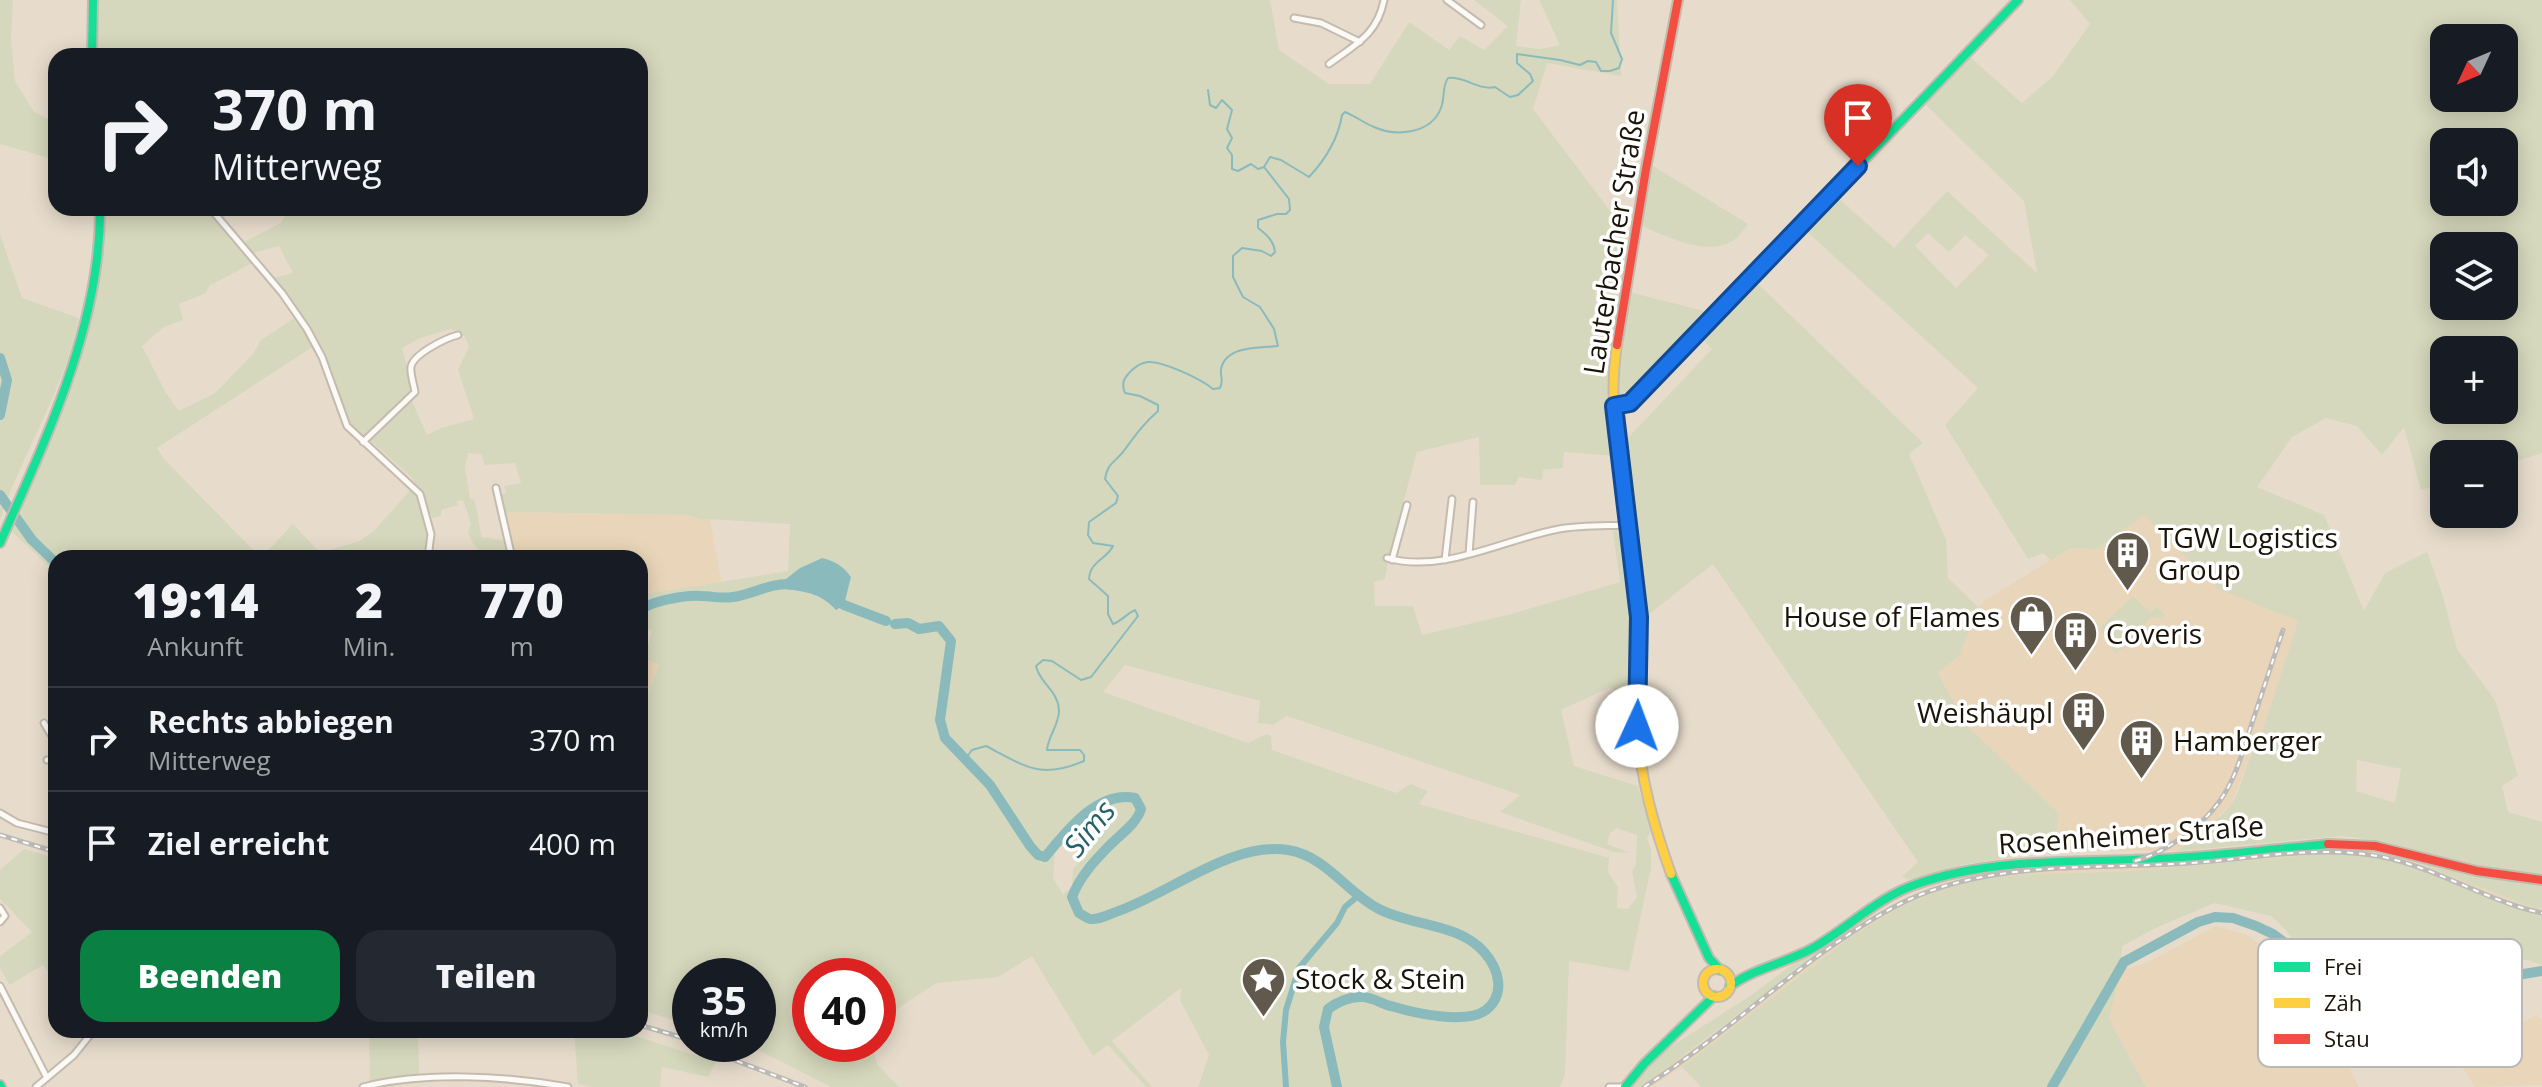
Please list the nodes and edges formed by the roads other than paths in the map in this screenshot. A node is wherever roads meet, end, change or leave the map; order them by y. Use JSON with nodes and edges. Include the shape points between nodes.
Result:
{"nodes":[{"id":1,"x":93,"y":0,"type":"edge"},
{"id":2,"x":1384,"y":0,"type":"edge"},
{"id":3,"x":1447,"y":0,"type":"edge"},
{"id":4,"x":1678,"y":0,"type":"edge"},
{"id":5,"x":2018,"y":0,"type":"edge"},
{"id":6,"x":1294,"y":18,"type":"dead end"},
{"id":7,"x":1481,"y":25,"type":"dead end"},
{"id":8,"x":1360,"y":42,"type":"junction"},
{"id":9,"x":92,"y":48,"type":"edge"},
{"id":10,"x":1329,"y":64,"type":"dead end"},
{"id":11,"x":100,"y":216,"type":"edge"},
{"id":12,"x":217,"y":216,"type":"edge"},
{"id":13,"x":458,"y":335,"type":"dead end"},
{"id":14,"x":1614,"y":406,"type":"junction"},
{"id":15,"x":363,"y":442,"type":"junction"},
{"id":16,"x":496,"y":488,"type":"dead end"},
{"id":17,"x":1452,"y":499,"type":"dead end"},
{"id":18,"x":1473,"y":502,"type":"dead end"},
{"id":19,"x":1407,"y":505,"type":"dead end"},
{"id":20,"x":1629,"y":525,"type":"junction"},
{"id":21,"x":1,"y":540,"type":"edge"},
{"id":22,"x":429,"y":550,"type":"edge"},
{"id":23,"x":510,"y":550,"type":"edge"},
{"id":24,"x":1469,"y":554,"type":"junction"},
{"id":25,"x":1445,"y":560,"type":"junction"},
{"id":26,"x":44,"y":723,"type":"dead end"},
{"id":27,"x":48,"y":729,"type":"edge"},
{"id":28,"x":0,"y":813,"type":"edge"},
{"id":29,"x":48,"y":831,"type":"edge"},
{"id":30,"x":2542,"y":880,"type":"edge"},
{"id":31,"x":0,"y":908,"type":"edge"},
{"id":32,"x":0,"y":922,"type":"edge"},
{"id":33,"x":1709,"y":958,"type":"junction"},
{"id":34,"x":1724,"y":972,"type":"junction"},
{"id":35,"x":1707,"y":974,"type":"junction"},
{"id":36,"x":1744,"y":976,"type":"junction"},
{"id":37,"x":0,"y":986,"type":"edge"},
{"id":38,"x":1730,"y":986,"type":"junction"},
{"id":39,"x":1705,"y":990,"type":"junction"},
{"id":40,"x":1714,"y":996,"type":"junction"},
{"id":41,"x":1701,"y":1006,"type":"junction"},
{"id":42,"x":88,"y":1038,"type":"edge"},
{"id":43,"x":47,"y":1078,"type":"junction"},
{"id":44,"x":36,"y":1087,"type":"edge"},
{"id":45,"x":363,"y":1087,"type":"edge"},
{"id":46,"x":568,"y":1087,"type":"edge"},
{"id":47,"x":1609,"y":1087,"type":"edge"},
{"id":48,"x":1624,"y":1087,"type":"edge"}],
"edges":[{"from":1,"to":9,"type":"street"},
{"from":2,"to":8,"type":"street","via":[[1374,30]]},
{"from":3,"to":7,"type":"street"},
{"from":4,"to":14,"type":"street","name":"Lauterbacher Straße","via":[[1616,351]]},
{"from":5,"to":14,"type":"street","via":[[1630,403]]},
{"from":6,"to":8,"type":"street","via":[[1321,23]]},
{"from":8,"to":10,"type":"street"},
{"from":11,"to":21,"type":"street","via":[[97,259],[79,346]]},
{"from":12,"to":15,"type":"street","via":[[297,313],[322,357],[343,419]]},
{"from":13,"to":15,"type":"street","via":[[442,339],[411,365],[415,392]]},
{"from":14,"to":20,"type":"street","name":"Lauterbacher Straße"},
{"from":15,"to":22,"type":"street","via":[[420,494],[431,534]]},
{"from":16,"to":23,"type":"street"},
{"from":17,"to":25,"type":"street"},
{"from":18,"to":24,"type":"street"},
{"from":19,"to":25,"type":"street","via":[[1390,559]]},
{"from":20,"to":24,"type":"street","via":[[1560,528]]},
{"from":20,"to":33,"type":"street","name":"Lauterbacher Straße","via":[[1639,617],[1637,726],[1642,772],[1662,851]]},
{"from":24,"to":25,"type":"street"},
{"from":26,"to":27,"type":"street"},
{"from":28,"to":29,"type":"street"},
{"from":30,"to":36,"type":"street","name":"Rosenheimer Straße","via":[[2343,843],[2176,858],[2006,864],[1914,885],[1811,949]]},
{"from":31,"to":32,"type":"street","via":[[5,916]]},
{"from":33,"to":34,"type":"street","name":"Lauterbacher Straße"},
{"from":33,"to":35,"type":"street"},
{"from":34,"to":35,"type":"street"},
{"from":34,"to":36,"type":"street","name":"Rosenheimer Straße"},
{"from":34,"to":38,"type":"street"},
{"from":35,"to":39,"type":"street"},
{"from":36,"to":38,"type":"street","name":"Rosenheimer Straße"},
{"from":37,"to":43,"type":"street"},
{"from":38,"to":40,"type":"street","via":[[1724,995]]},
{"from":39,"to":40,"type":"street"},
{"from":39,"to":41,"type":"street"},
{"from":40,"to":41,"type":"street"},
{"from":41,"to":48,"type":"street"},
{"from":42,"to":43,"type":"street"},
{"from":43,"to":44,"type":"street"},
{"from":45,"to":46,"type":"street","via":[[458,1078]]},
{"from":47,"to":48,"type":"street"}]}
